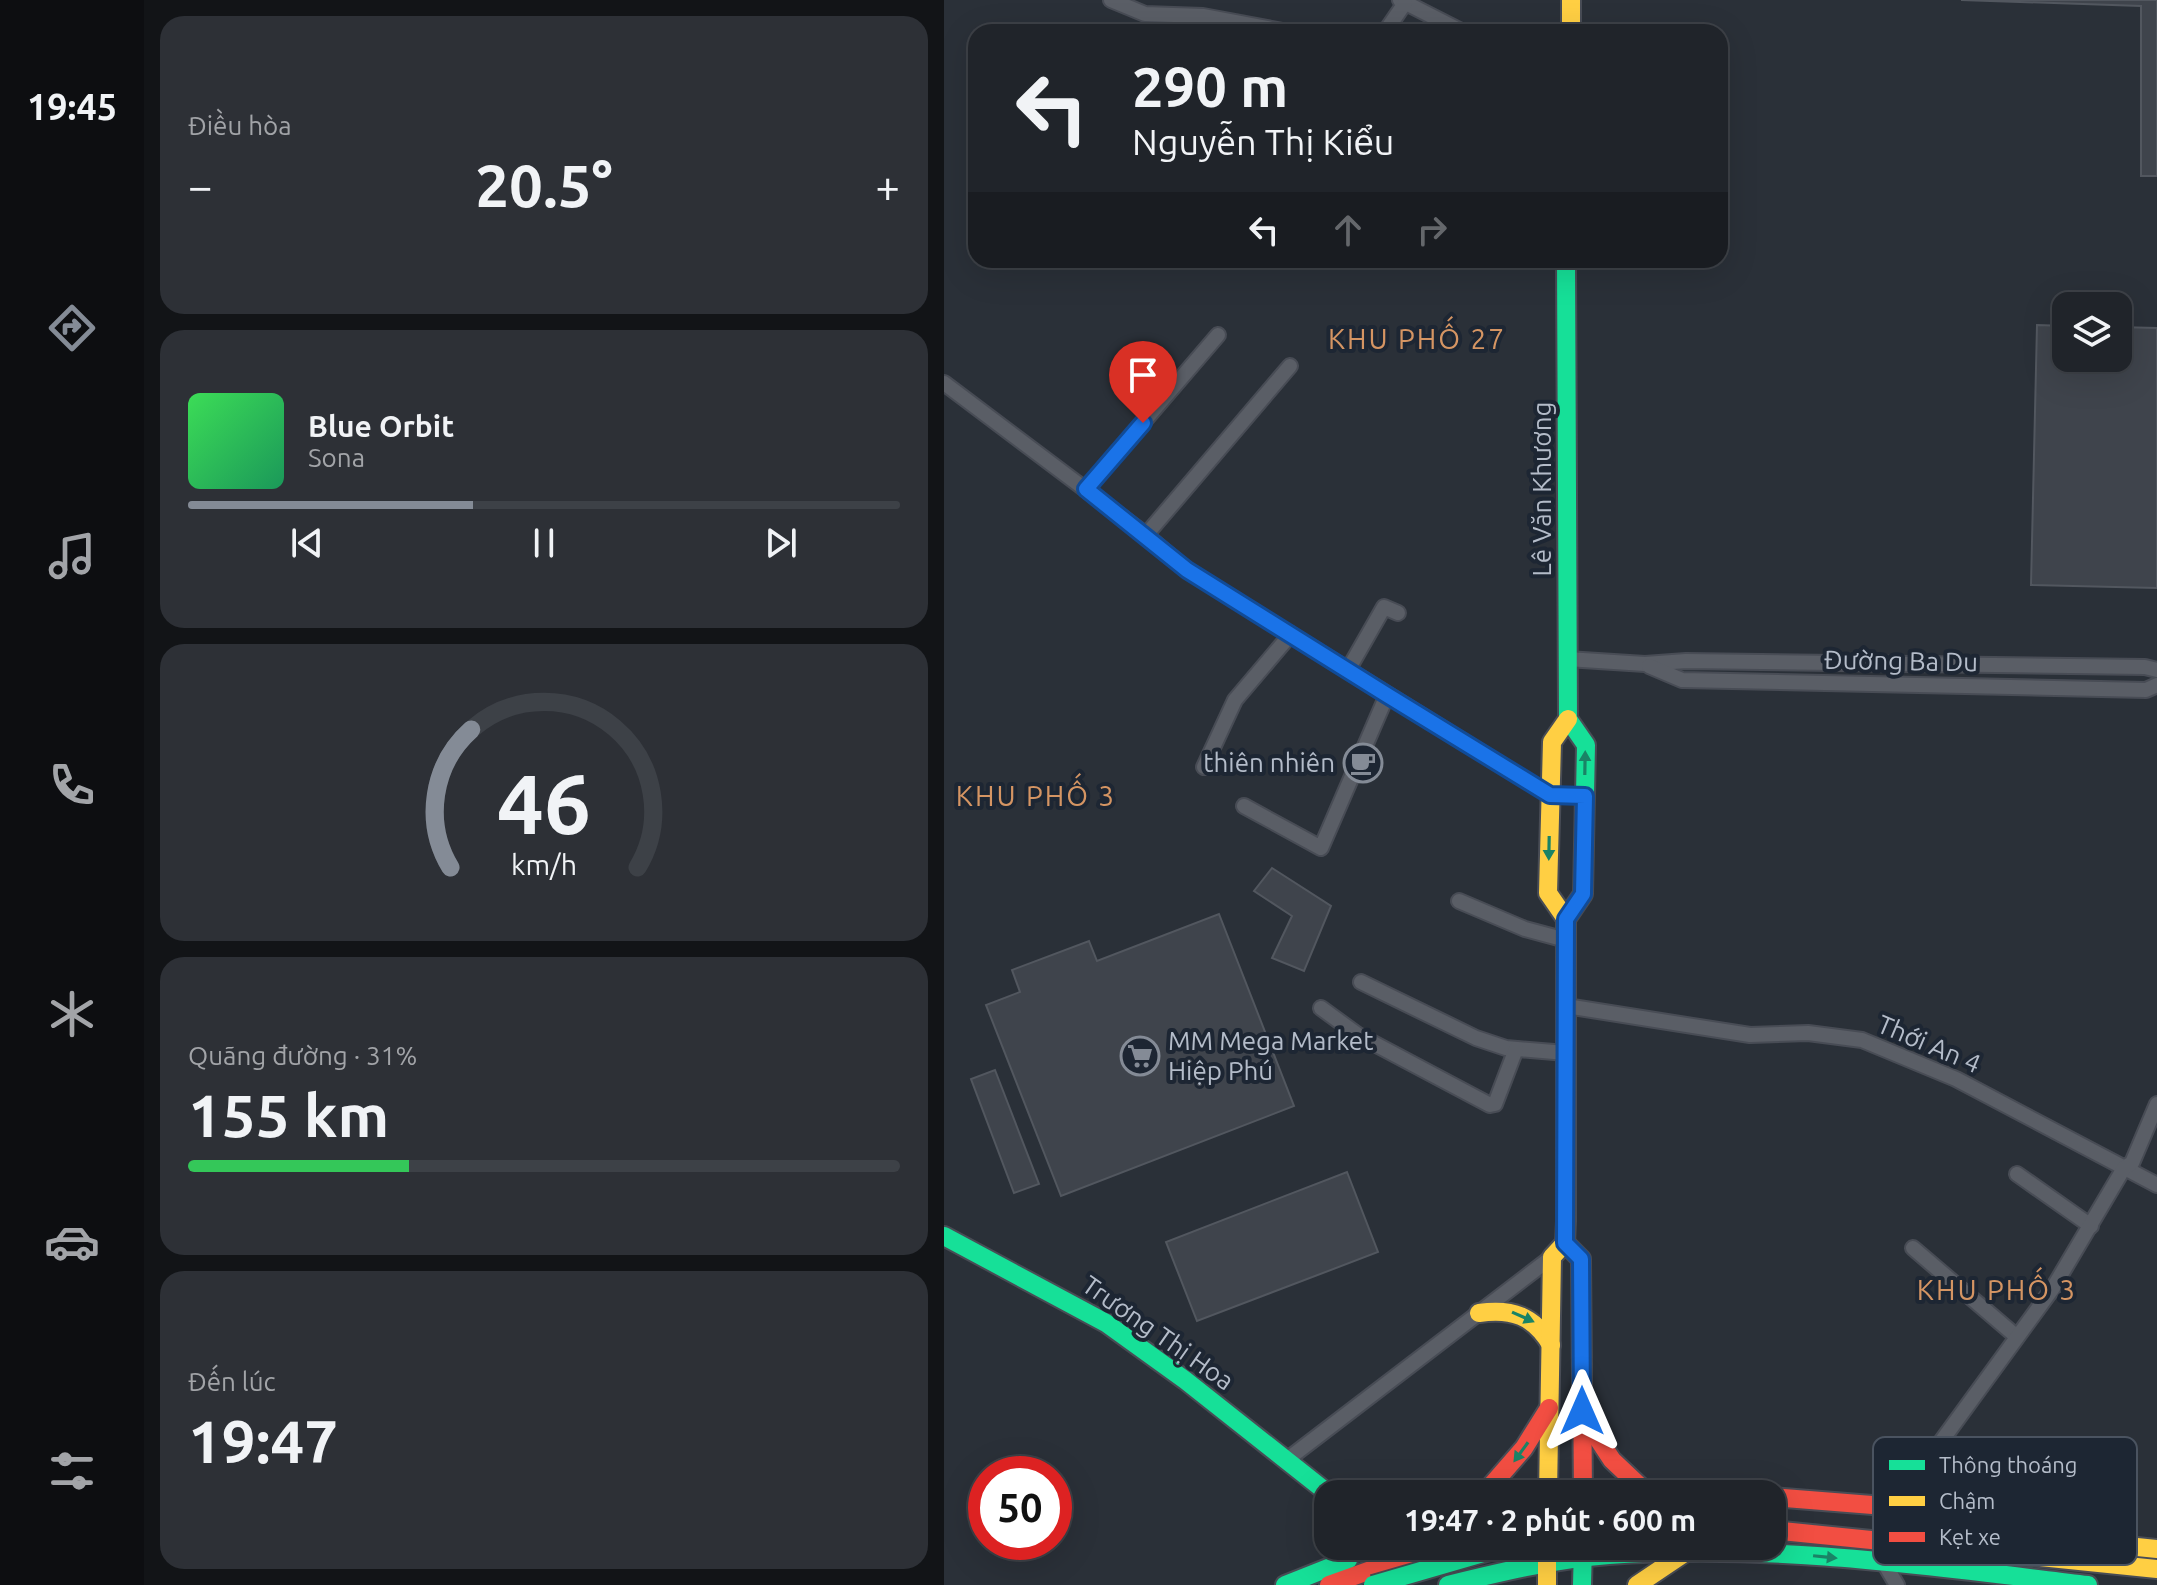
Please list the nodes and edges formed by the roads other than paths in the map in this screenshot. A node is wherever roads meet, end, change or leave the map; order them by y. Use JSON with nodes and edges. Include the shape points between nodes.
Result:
{"nodes":[{"id":1,"x":1111,"y":0,"type":"edge"},
{"id":2,"x":1196,"y":0,"type":"edge"},
{"id":3,"x":1571,"y":0,"type":"edge"},
{"id":4,"x":1402,"y":1,"type":"edge"},
{"id":5,"x":1185,"y":16,"type":"junction"},
{"id":6,"x":1246,"y":24,"type":"edge"},
{"id":7,"x":1389,"y":24,"type":"edge"},
{"id":8,"x":1447,"y":24,"type":"edge"},
{"id":9,"x":1571,"y":24,"type":"edge"},
{"id":10,"x":1566,"y":268,"type":"edge"},
{"id":11,"x":1218,"y":335,"type":"dead end"},
{"id":12,"x":1290,"y":366,"type":"dead end"},
{"id":13,"x":944,"y":383,"type":"edge"},
{"id":14,"x":1086,"y":489,"type":"junction"},
{"id":15,"x":1146,"y":535,"type":"junction"},
{"id":16,"x":1398,"y":613,"type":"dead end"},
{"id":17,"x":1291,"y":634,"type":"junction"},
{"id":18,"x":1567,"y":659,"type":"junction"},
{"id":19,"x":1645,"y":664,"type":"junction"},
{"id":20,"x":1948,"y":665,"type":"junction"},
{"id":21,"x":1348,"y":670,"type":"junction"},
{"id":22,"x":2157,"y":670,"type":"edge"},
{"id":23,"x":2157,"y":685,"type":"edge"},
{"id":24,"x":1953,"y":686,"type":"junction"},
{"id":25,"x":1387,"y":695,"type":"junction"},
{"id":26,"x":1568,"y":719,"type":"junction"},
{"id":27,"x":1204,"y":767,"type":"dead end"},
{"id":28,"x":1550,"y":795,"type":"junction"},
{"id":29,"x":1585,"y":796,"type":"junction"},
{"id":30,"x":1244,"y":806,"type":"dead end"},
{"id":31,"x":1459,"y":901,"type":"dead end"},
{"id":32,"x":1566,"y":919,"type":"junction"},
{"id":33,"x":1566,"y":940,"type":"junction"},
{"id":34,"x":1361,"y":982,"type":"dead end"},
{"id":35,"x":1566,"y":1006,"type":"junction"},
{"id":36,"x":1321,"y":1008,"type":"dead end"},
{"id":37,"x":1516,"y":1049,"type":"junction"},
{"id":38,"x":1566,"y":1053,"type":"junction"},
{"id":39,"x":2157,"y":1104,"type":"edge"},
{"id":40,"x":2124,"y":1168,"type":"junction"},
{"id":41,"x":2017,"y":1174,"type":"dead end"},
{"id":42,"x":2157,"y":1185,"type":"edge"},
{"id":43,"x":2091,"y":1226,"type":"junction"},
{"id":44,"x":944,"y":1236,"type":"edge"},
{"id":45,"x":1565,"y":1243,"type":"junction"},
{"id":46,"x":1913,"y":1248,"type":"dead end"},
{"id":47,"x":1552,"y":1257,"type":"junction"},
{"id":48,"x":1479,"y":1313,"type":"junction"},
{"id":49,"x":2017,"y":1337,"type":"junction"},
{"id":50,"x":1552,"y":1349,"type":"junction"},
{"id":51,"x":1551,"y":1405,"type":"junction"},
{"id":52,"x":1582,"y":1411,"type":"junction"},
{"id":53,"x":1944,"y":1437,"type":"edge"},
{"id":54,"x":1288,"y":1459,"type":"junction"},
{"id":55,"x":1496,"y":1480,"type":"edge"},
{"id":56,"x":1548,"y":1480,"type":"edge"},
{"id":57,"x":1583,"y":1480,"type":"edge"},
{"id":58,"x":1630,"y":1480,"type":"edge"},
{"id":59,"x":1314,"y":1481,"type":"edge"},
{"id":60,"x":1786,"y":1498,"type":"edge"},
{"id":61,"x":1873,"y":1505,"type":"edge"},
{"id":62,"x":1786,"y":1514,"type":"edge"},
{"id":63,"x":1873,"y":1522,"type":"edge"},
{"id":64,"x":2137,"y":1530,"type":"edge"},
{"id":65,"x":1786,"y":1531,"type":"edge"},
{"id":66,"x":2157,"y":1532,"type":"edge"},
{"id":67,"x":1873,"y":1540,"type":"edge"},
{"id":68,"x":2137,"y":1547,"type":"edge"},
{"id":69,"x":2157,"y":1549,"type":"edge"},
{"id":70,"x":1786,"y":1556,"type":"edge"},
{"id":71,"x":1348,"y":1560,"type":"edge"},
{"id":72,"x":1399,"y":1560,"type":"edge"},
{"id":73,"x":1458,"y":1560,"type":"edge"},
{"id":74,"x":1508,"y":1560,"type":"edge"},
{"id":75,"x":1532,"y":1560,"type":"edge"},
{"id":76,"x":1546,"y":1560,"type":"edge"},
{"id":77,"x":1583,"y":1560,"type":"edge"},
{"id":78,"x":1674,"y":1560,"type":"edge"},
{"id":79,"x":1873,"y":1562,"type":"edge"},
{"id":80,"x":1885,"y":1565,"type":"edge"},
{"id":81,"x":1903,"y":1565,"type":"edge"},
{"id":82,"x":2118,"y":1565,"type":"edge"},
{"id":83,"x":2157,"y":1569,"type":"edge"},
{"id":84,"x":1509,"y":1570,"type":"junction"},
{"id":85,"x":1285,"y":1585,"type":"edge"},
{"id":86,"x":1329,"y":1585,"type":"edge"},
{"id":87,"x":1373,"y":1585,"type":"edge"},
{"id":88,"x":1450,"y":1585,"type":"edge"},
{"id":89,"x":1547,"y":1585,"type":"edge"},
{"id":90,"x":1582,"y":1585,"type":"edge"},
{"id":91,"x":1637,"y":1585,"type":"edge"},
{"id":92,"x":1897,"y":1585,"type":"edge"},
{"id":93,"x":2088,"y":1585,"type":"edge"}],
"edges":[{"from":1,"to":5,"type":"street","via":[[1145,14]]},
{"from":2,"to":5,"type":"street"},
{"from":3,"to":9,"type":"main road"},
{"from":4,"to":7,"type":"street"},
{"from":4,"to":8,"type":"street"},
{"from":5,"to":6,"type":"street"},
{"from":10,"to":18,"type":"main road","name":"Lê Văn Khương"},
{"from":11,"to":14,"type":"street"},
{"from":12,"to":15,"type":"street"},
{"from":13,"to":14,"type":"street"},
{"from":14,"to":15,"type":"street"},
{"from":15,"to":17,"type":"street","via":[[1187,570]]},
{"from":16,"to":21,"type":"street","via":[[1384,607]]},
{"from":17,"to":21,"type":"street"},
{"from":17,"to":27,"type":"street","via":[[1235,700]]},
{"from":18,"to":19,"type":"street","name":"Đường Ba Du"},
{"from":18,"to":26,"type":"main road","name":"Lê Văn Khương"},
{"from":19,"to":20,"type":"street","name":"Đường Ba Du"},
{"from":19,"to":24,"type":"street","name":"Đường Ba Du","via":[[1682,680]]},
{"from":20,"to":22,"type":"street","name":"Đường Ba Du"},
{"from":20,"to":24,"type":"street"},
{"from":21,"to":25,"type":"street"},
{"from":23,"to":24,"type":"street","name":"Đường Ba Du","via":[[2146,690]]},
{"from":25,"to":28,"type":"street"},
{"from":25,"to":30,"type":"street","via":[[1321,848]]},
{"from":26,"to":28,"type":"main road","name":"Lê Văn Khương","via":[[1552,742]]},
{"from":29,"to":26,"type":"main road","name":"Lê Văn Khương","one_way":true,"via":[[1586,745]]},
{"from":28,"to":29,"type":"street"},
{"from":28,"to":32,"type":"main road","name":"Lê Văn Khương","one_way":true,"via":[[1548,893]]},
{"from":29,"to":32,"type":"main road","name":"Lê Văn Khương","via":[[1583,894]]},
{"from":31,"to":33,"type":"street"},
{"from":32,"to":33,"type":"main road","name":"Lê Văn Khương"},
{"from":33,"to":35,"type":"main road","name":"Lê Văn Khương"},
{"from":34,"to":37,"type":"street","via":[[1476,1038]]},
{"from":35,"to":38,"type":"main road","name":"Lê Văn Khương"},
{"from":35,"to":40,"type":"street","name":"Thới An 4","via":[[1750,1035],[1808,1033],[1862,1040],[1956,1079]]},
{"from":36,"to":37,"type":"street","via":[[1358,1035],[1490,1105],[1495,1104]]},
{"from":37,"to":38,"type":"street"},
{"from":38,"to":45,"type":"main road","name":"Lê Văn Khương"},
{"from":39,"to":40,"type":"street","via":[[2132,1163]]},
{"from":40,"to":42,"type":"street","name":"Thới An 4"},
{"from":40,"to":43,"type":"street"},
{"from":41,"to":43,"type":"street"},
{"from":43,"to":49,"type":"street"},
{"from":44,"to":54,"type":"main road","name":"Trương Thị Hoa","via":[[1106,1323]]},
{"from":45,"to":47,"type":"main road"},
{"from":45,"to":52,"type":"main road","name":"Lê Văn Khương","via":[[1581,1259]]},
{"from":46,"to":49,"type":"street"},
{"from":47,"to":48,"type":"street"},
{"from":47,"to":50,"type":"main road"},
{"from":48,"to":50,"type":"main road","one_way":true,"via":[[1501,1308],[1527,1315],[1543,1328]]},
{"from":48,"to":54,"type":"street"},
{"from":49,"to":53,"type":"street"},
{"from":50,"to":51,"type":"main road"},
{"from":51,"to":55,"type":"main road","one_way":true},
{"from":51,"to":56,"type":"main road"},
{"from":52,"to":57,"type":"main road","name":"Lê Văn Khương"},
{"from":52,"to":58,"type":"main road","via":[[1595,1442]]},
{"from":54,"to":59,"type":"main road","name":"Trương Thị Hoa"},
{"from":60,"to":61,"type":"main road"},
{"from":62,"to":63,"type":"main road"},
{"from":64,"to":66,"type":"main road"},
{"from":65,"to":67,"type":"main road"},
{"from":68,"to":69,"type":"main road"},
{"from":70,"to":79,"type":"main road","one_way":true},
{"from":71,"to":85,"type":"main road"},
{"from":72,"to":86,"type":"main road"},
{"from":73,"to":87,"type":"main road","bridge":true},
{"from":74,"to":84,"type":"main road"},
{"from":75,"to":84,"type":"main road"},
{"from":76,"to":89,"type":"main road"},
{"from":77,"to":90,"type":"main road"},
{"from":78,"to":91,"type":"main road"},
{"from":80,"to":92,"type":"street"},
{"from":81,"to":93,"type":"main road"},
{"from":82,"to":83,"type":"main road"},
{"from":84,"to":88,"type":"main road"}]}
